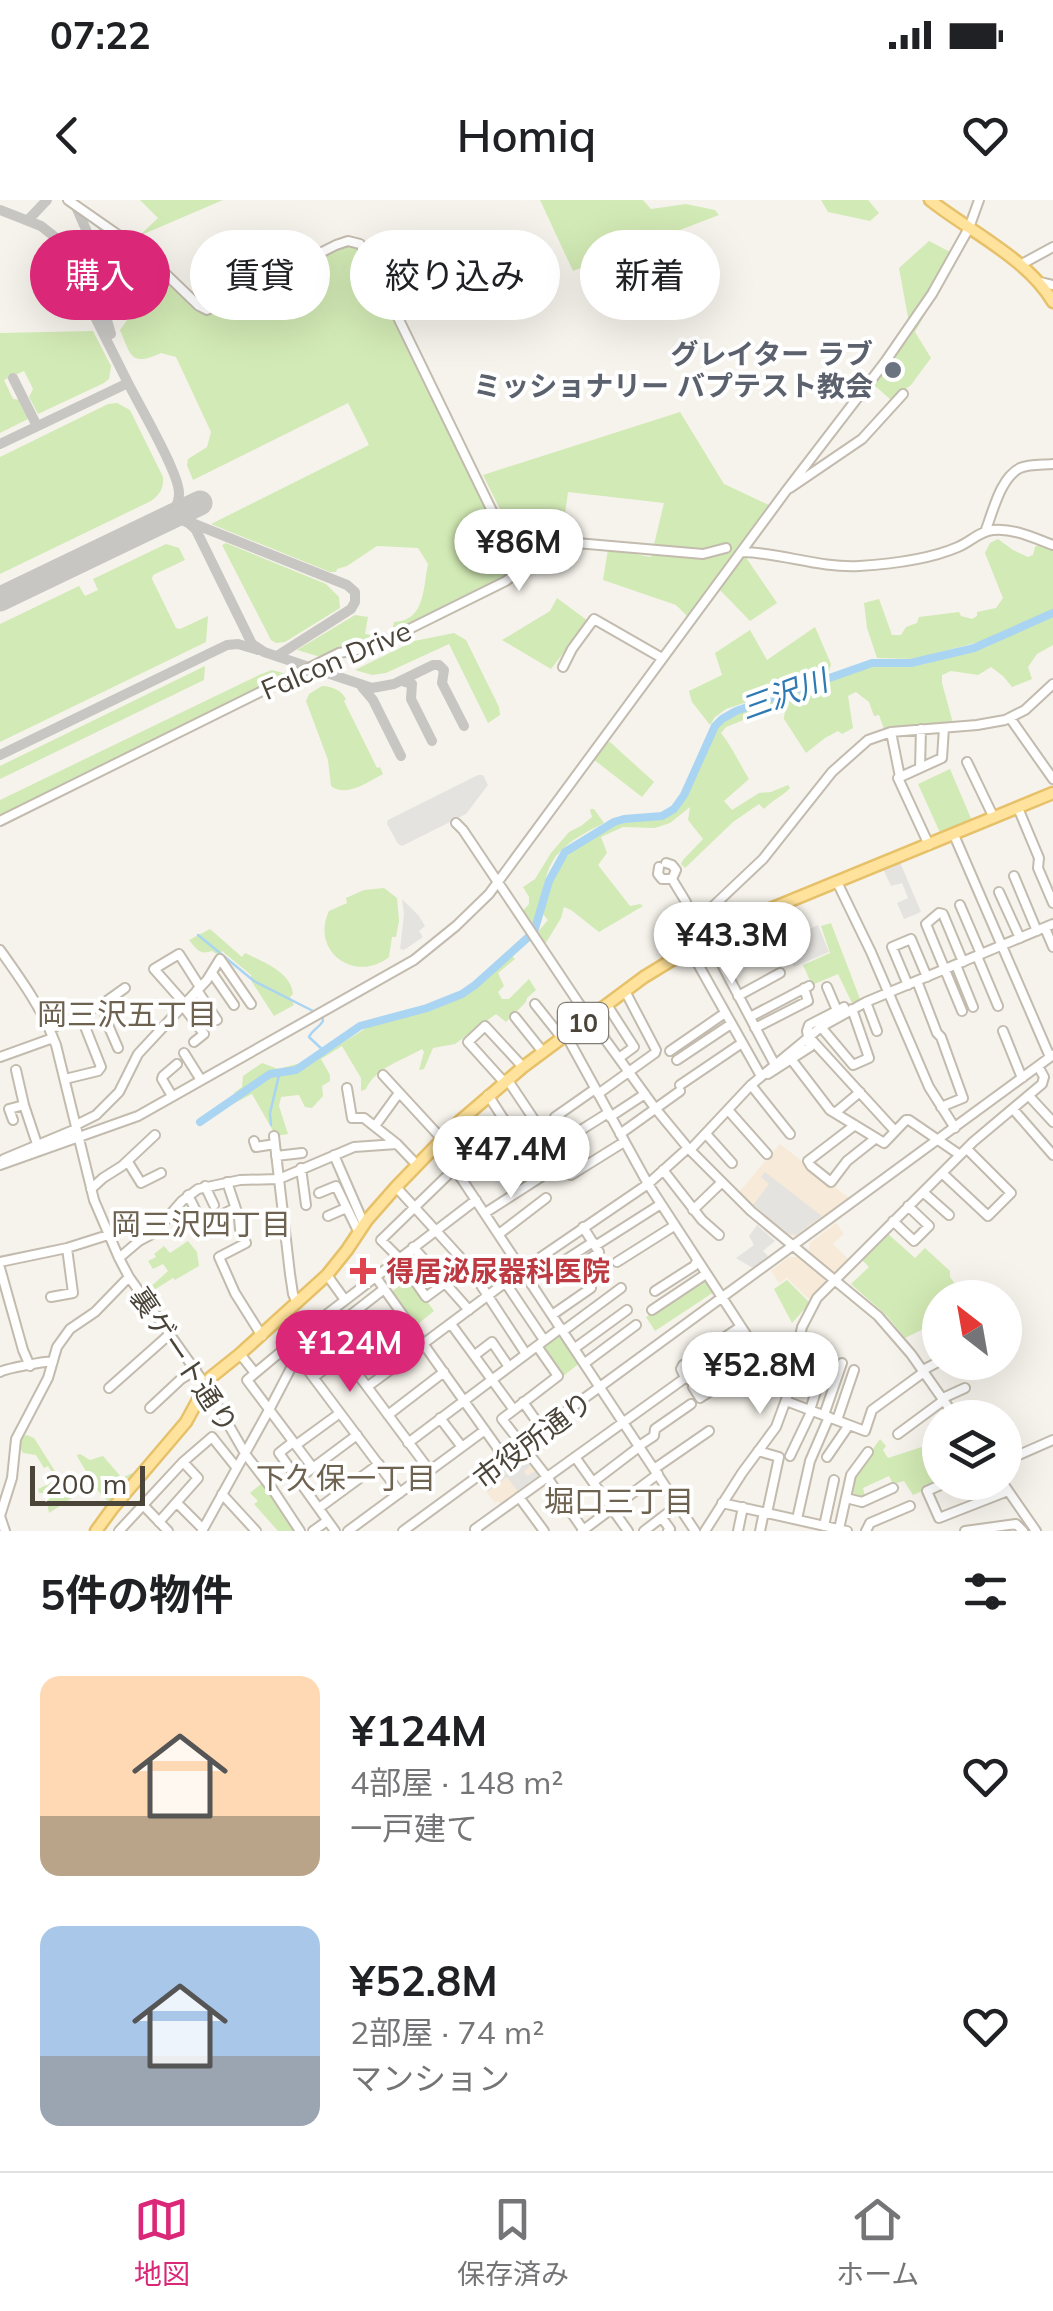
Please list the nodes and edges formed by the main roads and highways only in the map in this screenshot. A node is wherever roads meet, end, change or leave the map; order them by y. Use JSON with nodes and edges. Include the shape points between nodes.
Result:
{"nodes":[{"id":1,"x":930,"y":200,"type":"edge"},
{"id":2,"x":1053,"y":302,"type":"edge"},
{"id":3,"x":1053,"y":794,"type":"edge"},
{"id":4,"x":96,"y":1531,"type":"edge"}],
"edges":[{"from":1,"to":2,"type":"main road","via":[[1020,265]]},
{"from":3,"to":4,"type":"main road","number":"10","via":[[708,938],[506,1080],[396,1187],[327,1275],[206,1384],[186,1422]]}]}
